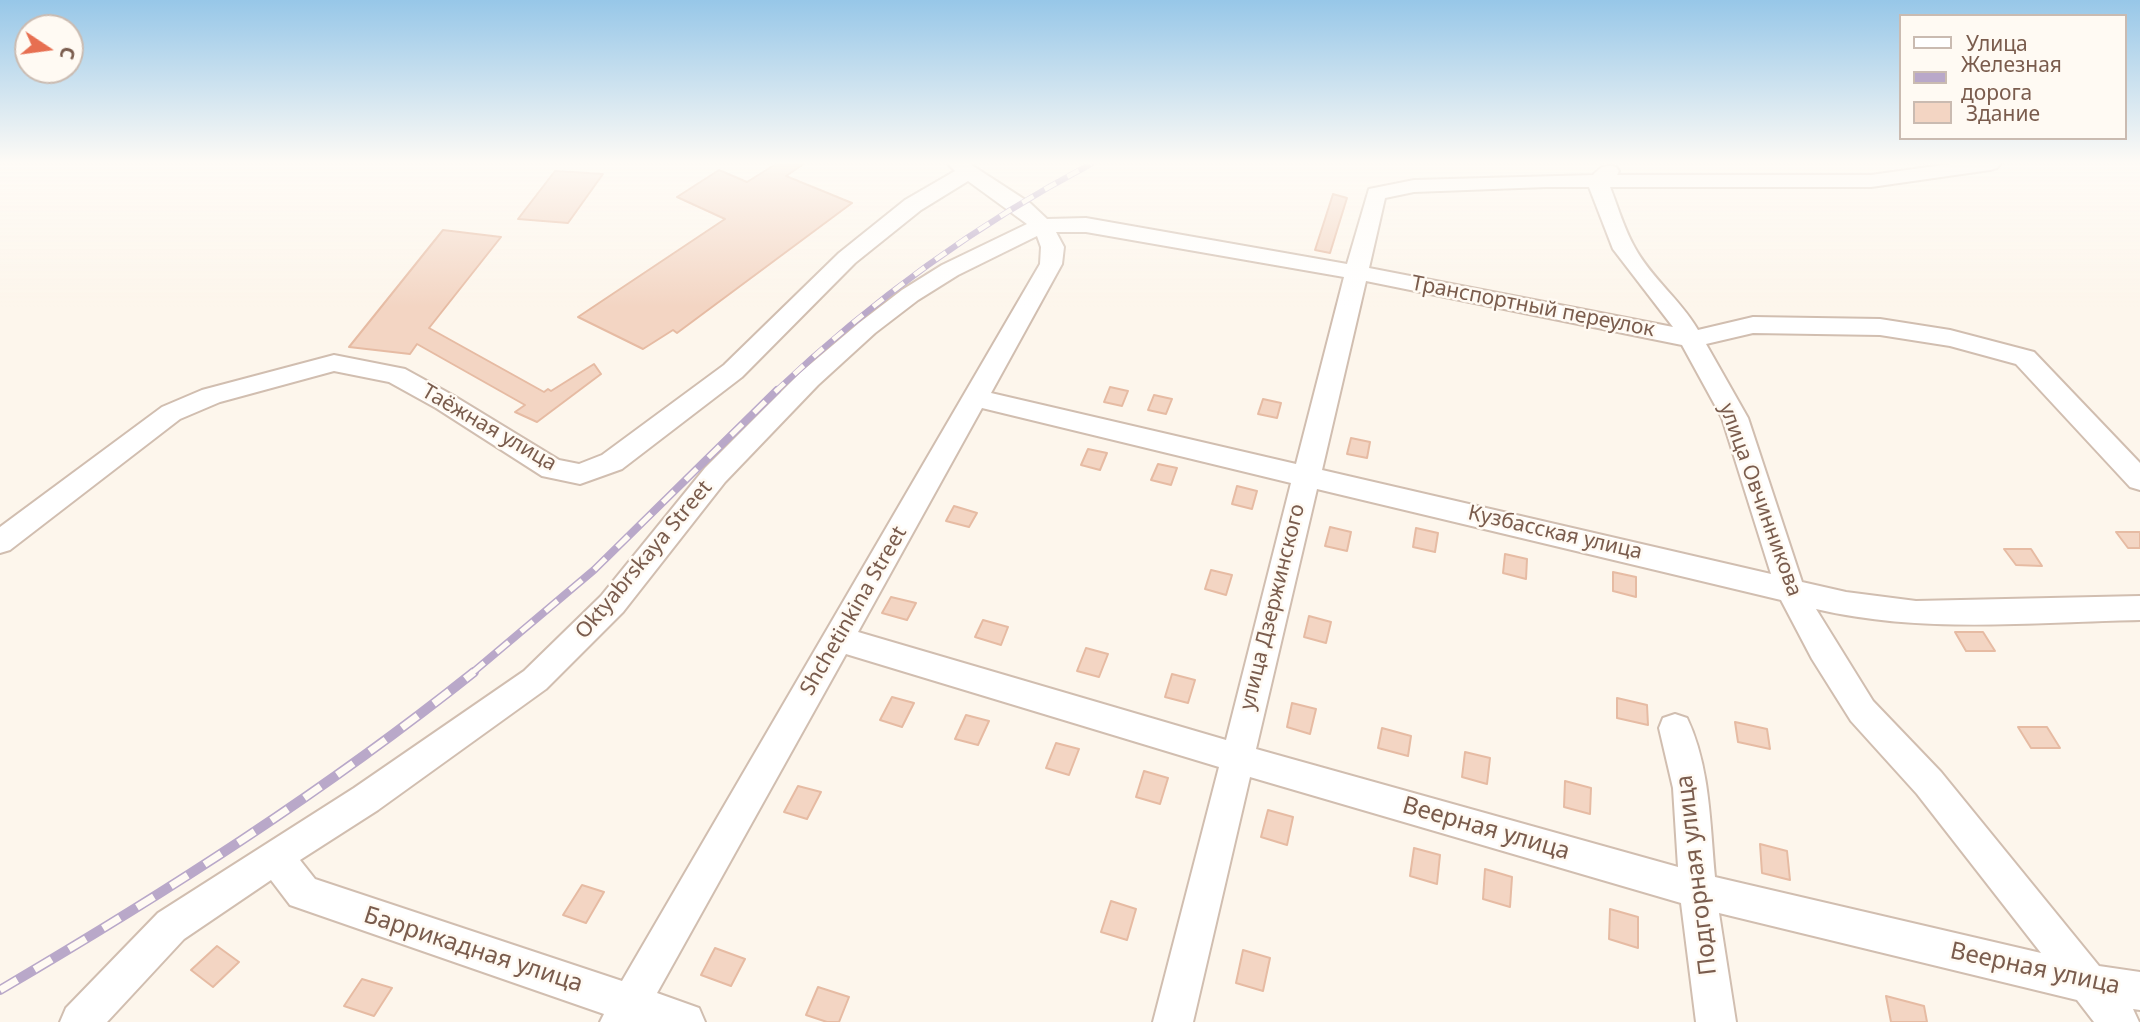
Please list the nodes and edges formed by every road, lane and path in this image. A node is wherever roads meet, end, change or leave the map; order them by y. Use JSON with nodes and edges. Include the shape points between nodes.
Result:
{"nodes":[{"id":1,"x":905,"y":212,"type":"edge"},
{"id":2,"x":1025,"y":212,"type":"edge"},
{"id":3,"x":1371,"y":212,"type":"edge"},
{"id":4,"x":1615,"y":212,"type":"edge"},
{"id":5,"x":1040,"y":226,"type":"junction"},
{"id":6,"x":1356,"y":272,"type":"junction"},
{"id":7,"x":1692,"y":339,"type":"junction"},
{"id":8,"x":976,"y":398,"type":"junction"},
{"id":9,"x":1306,"y":474,"type":"junction"},
{"id":10,"x":2140,"y":480,"type":"edge"},
{"id":11,"x":0,"y":542,"type":"edge"},
{"id":12,"x":1790,"y":589,"type":"junction"},
{"id":13,"x":2140,"y":608,"type":"edge"},
{"id":14,"x":838,"y":639,"type":"junction"},
{"id":15,"x":1675,"y":728,"type":"dead end"},
{"id":16,"x":1237,"y":758,"type":"junction"},
{"id":17,"x":276,"y":858,"type":"junction"},
{"id":18,"x":1698,"y":890,"type":"junction"},
{"id":19,"x":2090,"y":984,"type":"junction"},
{"id":20,"x":2140,"y":991,"type":"edge"},
{"id":21,"x":626,"y":1012,"type":"edge"},
{"id":22,"x":80,"y":1022,"type":"edge"},
{"id":23,"x":685,"y":1022,"type":"edge"},
{"id":24,"x":1173,"y":1022,"type":"edge"},
{"id":25,"x":1716,"y":1022,"type":"edge"},
{"id":26,"x":2119,"y":1022,"type":"edge"}],
"edges":[{"from":1,"to":11,"type":"street","name":"Таёжная улица","via":[[847,258],[733,371],[612,462],[580,474],[552,469],[396,375],[334,363],[211,396],[171,413]]},
{"from":2,"to":5,"type":"street","name":"Shchetinkina Street"},
{"from":3,"to":6,"type":"street","name":"улица Дзержинского"},
{"from":4,"to":7,"type":"street","name":"улица Овчинникова","via":[[1624,250]]},
{"from":5,"to":6,"type":"street","name":"Транспортный переулок","via":[[1086,225]]},
{"from":5,"to":8,"type":"street","name":"Shchetinkina Street","via":[[1053,244],[1051,264]]},
{"from":5,"to":17,"type":"street","name":"Oktyabrskaya Street","via":[[950,270],[867,328],[809,379],[715,475],[580,639],[534,680]]},
{"from":6,"to":7,"type":"street","name":"Транспортный переулок"},
{"from":6,"to":9,"type":"street","name":"улица Дзержинского"},
{"from":7,"to":10,"type":"street","name":"Транспортный переулок","via":[[1753,324],[1880,327],[1950,338],[2025,358]]},
{"from":7,"to":12,"type":"street","name":"улица Овчинникова","via":[[1735,418]]},
{"from":8,"to":9,"type":"street","name":"Кузбасская улица"},
{"from":8,"to":14,"type":"street","name":"Shchetinkina Street"},
{"from":9,"to":12,"type":"street","name":"Кузбасская улица"},
{"from":9,"to":16,"type":"street","name":"улица Дзержинского"},
{"from":12,"to":13,"type":"street","name":"Кузбасская улица","via":[[1846,604],[1916,613]]},
{"from":12,"to":19,"type":"street","name":"улица Овчинникова","via":[[1862,711],[1929,783]]},
{"from":14,"to":16,"type":"street","name":"Веерная улица"},
{"from":14,"to":21,"type":"street","name":"Shchetinkina Street"},
{"from":15,"to":18,"type":"street","name":"Подгорная улица","via":[[1690,788]]},
{"from":16,"to":18,"type":"street","name":"Веерная улица"},
{"from":16,"to":24,"type":"street","name":"улица Дзержинского"},
{"from":17,"to":21,"type":"street","name":"Баррикадная улица","via":[[303,893]]},
{"from":17,"to":22,"type":"street","name":"Oktyabrskaya Street","via":[[171,926]]},
{"from":18,"to":19,"type":"street","name":"Веерная улица"},
{"from":18,"to":25,"type":"street","name":"Подгорная улица"},
{"from":19,"to":20,"type":"street","name":"Веерная улица"},
{"from":19,"to":26,"type":"street","name":"улица Овчинникова"},
{"from":21,"to":23,"type":"street","name":"Баррикадная улица"}]}
